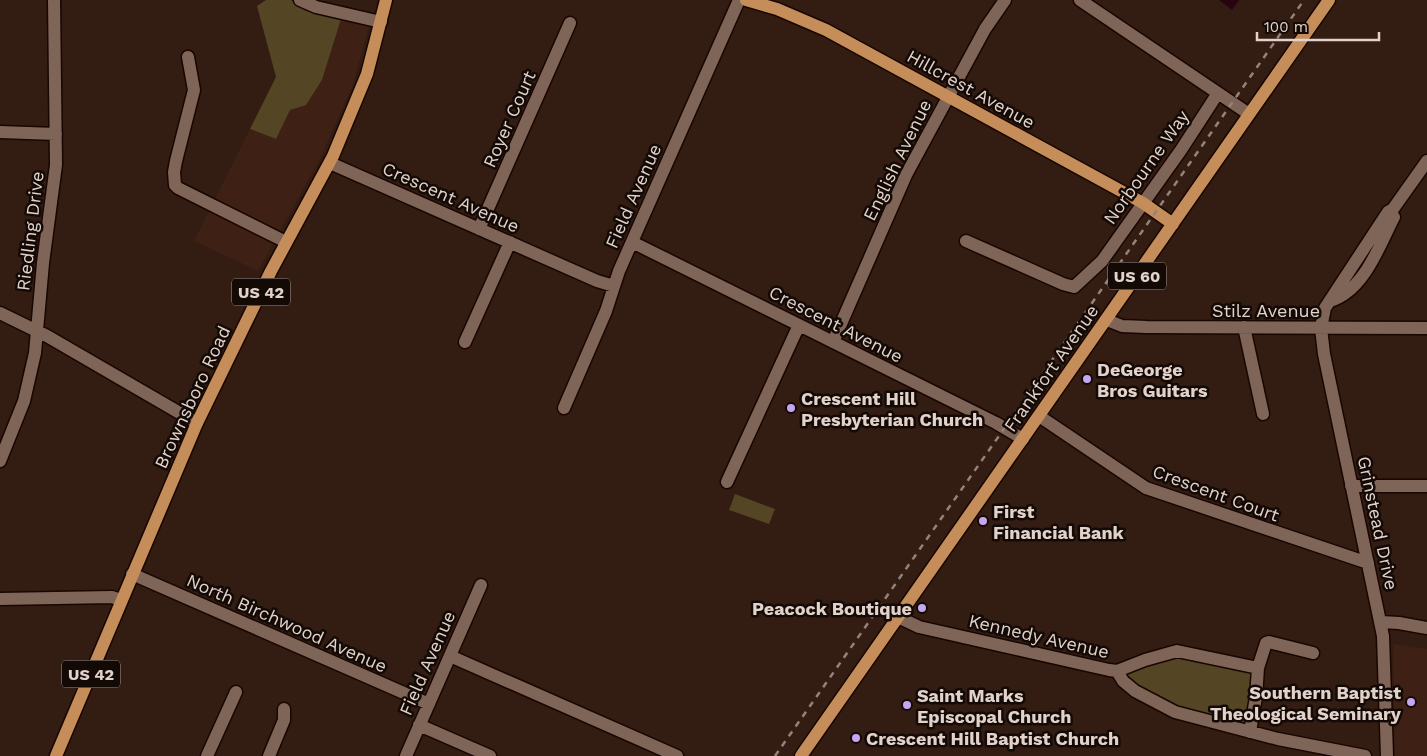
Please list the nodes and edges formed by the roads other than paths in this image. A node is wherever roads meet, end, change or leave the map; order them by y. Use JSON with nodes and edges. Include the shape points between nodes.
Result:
{"nodes":[{"id":1,"x":54,"y":0,"type":"edge"},
{"id":2,"x":300,"y":0,"type":"edge"},
{"id":3,"x":386,"y":0,"type":"edge"},
{"id":4,"x":739,"y":0,"type":"edge"},
{"id":5,"x":746,"y":0,"type":"edge"},
{"id":6,"x":1005,"y":0,"type":"edge"},
{"id":7,"x":1080,"y":0,"type":"edge"},
{"id":8,"x":1329,"y":0,"type":"edge"},
{"id":9,"x":381,"y":22,"type":"junction"},
{"id":10,"x":570,"y":23,"type":"dead end"},
{"id":11,"x":188,"y":57,"type":"dead end"},
{"id":12,"x":1218,"y":93,"type":"junction"},
{"id":13,"x":948,"y":97,"type":"junction"},
{"id":14,"x":1249,"y":114,"type":"junction"},
{"id":15,"x":0,"y":132,"type":"edge"},
{"id":16,"x":56,"y":134,"type":"junction"},
{"id":17,"x":1427,"y":161,"type":"edge"},
{"id":18,"x":330,"y":163,"type":"junction"},
{"id":19,"x":1144,"y":204,"type":"junction"},
{"id":20,"x":1173,"y":224,"type":"junction"},
{"id":21,"x":479,"y":229,"type":"junction"},
{"id":22,"x":966,"y":241,"type":"dead end"},
{"id":23,"x":286,"y":242,"type":"junction"},
{"id":24,"x":510,"y":242,"type":"junction"},
{"id":25,"x":632,"y":242,"type":"junction"},
{"id":26,"x":614,"y":286,"type":"junction"},
{"id":27,"x":39,"y":302,"type":"junction"},
{"id":28,"x":0,"y":313,"type":"edge"},
{"id":29,"x":15,"y":320,"type":"junction"},
{"id":30,"x":1106,"y":320,"type":"junction"},
{"id":31,"x":799,"y":325,"type":"junction"},
{"id":32,"x":1244,"y":327,"type":"junction"},
{"id":33,"x":1322,"y":328,"type":"junction"},
{"id":34,"x":1427,"y":328,"type":"edge"},
{"id":35,"x":36,"y":330,"type":"junction"},
{"id":36,"x":464,"y":342,"type":"dead end"},
{"id":37,"x":832,"y":342,"type":"junction"},
{"id":38,"x":564,"y":408,"type":"dead end"},
{"id":39,"x":1263,"y":414,"type":"dead end"},
{"id":40,"x":1039,"y":416,"type":"junction"},
{"id":41,"x":197,"y":423,"type":"junction"},
{"id":42,"x":1023,"y":439,"type":"junction"},
{"id":43,"x":0,"y":462,"type":"edge"},
{"id":44,"x":728,"y":482,"type":"dead end"},
{"id":45,"x":1351,"y":486,"type":"junction"},
{"id":46,"x":1427,"y":486,"type":"edge"},
{"id":47,"x":1368,"y":563,"type":"junction"},
{"id":48,"x":132,"y":574,"type":"junction"},
{"id":49,"x":481,"y":585,"type":"dead end"},
{"id":50,"x":0,"y":599,"type":"edge"},
{"id":51,"x":121,"y":600,"type":"junction"},
{"id":52,"x":898,"y":617,"type":"junction"},
{"id":53,"x":1381,"y":622,"type":"junction"},
{"id":54,"x":1427,"y":628,"type":"edge"},
{"id":55,"x":1313,"y":653,"type":"dead end"},
{"id":56,"x":450,"y":656,"type":"junction"},
{"id":57,"x":1258,"y":668,"type":"junction"},
{"id":58,"x":1117,"y":671,"type":"junction"},
{"id":59,"x":236,"y":692,"type":"dead end"},
{"id":60,"x":428,"y":704,"type":"junction"},
{"id":61,"x":284,"y":709,"type":"dead end"},
{"id":62,"x":419,"y":725,"type":"junction"},
{"id":63,"x":1250,"y":732,"type":"junction"},
{"id":64,"x":56,"y":756,"type":"edge"},
{"id":65,"x":207,"y":756,"type":"edge"},
{"id":66,"x":269,"y":756,"type":"edge"},
{"id":67,"x":406,"y":756,"type":"edge"},
{"id":68,"x":490,"y":756,"type":"edge"},
{"id":69,"x":678,"y":756,"type":"edge"},
{"id":70,"x":801,"y":756,"type":"edge"},
{"id":71,"x":1365,"y":756,"type":"edge"},
{"id":72,"x":1387,"y":756,"type":"edge"}],
"edges":[{"from":1,"to":16,"type":"street","name":"Riedling Drive"},
{"from":2,"to":9,"type":"street","via":[[316,7]]},
{"from":3,"to":9,"type":"main road","name":"Brownsboro Road","number":"US 42"},
{"from":4,"to":25,"type":"street","name":"Field Avenue"},
{"from":5,"to":13,"type":"main road","name":"Hillcrest Avenue","via":[[813,23]]},
{"from":6,"to":13,"type":"street","name":"English Avenue","via":[[985,29]]},
{"from":7,"to":12,"type":"street"},
{"from":8,"to":14,"type":"main road","name":"Frankfort Avenue","number":"US 60"},
{"from":9,"to":18,"type":"main road","name":"Brownsboro Road","number":"US 42","via":[[367,74]]},
{"from":10,"to":21,"type":"street","name":"Royer Court"},
{"from":11,"to":23,"type":"street","via":[[194,90],[176,161],[175,185]]},
{"from":12,"to":14,"type":"street"},
{"from":12,"to":19,"type":"street","name":"Norbourne Way"},
{"from":13,"to":19,"type":"main road","name":"Hillcrest Avenue"},
{"from":13,"to":37,"type":"street","name":"English Avenue","via":[[906,175]]},
{"from":14,"to":20,"type":"main road","name":"Frankfort Avenue","number":"US 60"},
{"from":15,"to":16,"type":"street"},
{"from":16,"to":27,"type":"street","name":"Riedling Drive","via":[[56,165]]},
{"from":17,"to":33,"type":"street","name":"Grinstead Drive","via":[[1388,212],[1325,308]]},
{"from":18,"to":21,"type":"street","name":"Crescent Avenue"},
{"from":18,"to":23,"type":"main road","name":"Brownsboro Road","number":"US 42"},
{"from":19,"to":20,"type":"main road","name":"Hillcrest Avenue"},
{"from":19,"to":22,"type":"street","name":"Norbourne Way","via":[[1102,261],[1072,288]]},
{"from":20,"to":30,"type":"main road","name":"Frankfort Avenue","number":"US 60"},
{"from":21,"to":24,"type":"street","name":"Crescent Avenue"},
{"from":23,"to":41,"type":"main road","name":"Brownsboro Road","number":"US 42"},
{"from":24,"to":26,"type":"street","name":"Crescent Avenue"},
{"from":24,"to":36,"type":"street"},
{"from":25,"to":26,"type":"street","name":"Field Avenue"},
{"from":25,"to":31,"type":"street","name":"Crescent Avenue"},
{"from":26,"to":38,"type":"street","name":"Field Avenue"},
{"from":27,"to":29,"type":"street"},
{"from":27,"to":35,"type":"street","name":"Riedling Drive"},
{"from":28,"to":29,"type":"street"},
{"from":29,"to":35,"type":"street"},
{"from":30,"to":32,"type":"street","name":"Stilz Avenue","via":[[1127,326]]},
{"from":30,"to":40,"type":"main road","name":"Frankfort Avenue","number":"US 60"},
{"from":31,"to":37,"type":"street","name":"Crescent Avenue"},
{"from":31,"to":44,"type":"street"},
{"from":32,"to":33,"type":"street","name":"Stilz Avenue"},
{"from":32,"to":39,"type":"street"},
{"from":33,"to":34,"type":"street","name":"Stilz Avenue"},
{"from":33,"to":45,"type":"street","name":"Grinstead Drive","via":[[1324,354]]},
{"from":35,"to":41,"type":"street"},
{"from":35,"to":43,"type":"street","name":"Riedling Drive","via":[[28,386]]},
{"from":37,"to":42,"type":"street","name":"Crescent Avenue"},
{"from":40,"to":42,"type":"main road","name":"Frankfort Avenue","number":"US 60"},
{"from":40,"to":47,"type":"street","name":"Crescent Court","via":[[1146,488]]},
{"from":41,"to":48,"type":"main road","name":"Brownsboro Road","number":"US 42"},
{"from":42,"to":52,"type":"main road","name":"Frankfort Avenue","number":"US 60"},
{"from":45,"to":46,"type":"street"},
{"from":45,"to":47,"type":"street","name":"Grinstead Drive"},
{"from":47,"to":53,"type":"street","name":"Grinstead Drive"},
{"from":48,"to":51,"type":"main road","name":"Brownsboro Road","number":"US 42"},
{"from":48,"to":60,"type":"street","name":"North Birchwood Avenue"},
{"from":49,"to":56,"type":"street","name":"Field Avenue"},
{"from":50,"to":51,"type":"street","via":[[112,597]]},
{"from":51,"to":64,"type":"main road","name":"Brownsboro Road","number":"US 42"},
{"from":52,"to":58,"type":"street","name":"Kennedy Avenue","via":[[919,627]]},
{"from":52,"to":70,"type":"main road","name":"Frankfort Avenue","number":"US 60"},
{"from":53,"to":54,"type":"street"},
{"from":53,"to":72,"type":"street","name":"Grinstead Drive"},
{"from":55,"to":57,"type":"street","via":[[1269,642]]},
{"from":56,"to":60,"type":"street","name":"Field Avenue"},
{"from":56,"to":69,"type":"street"},
{"from":57,"to":58,"type":"street","via":[[1177,652]]},
{"from":57,"to":63,"type":"street"},
{"from":58,"to":63,"type":"street","name":"Kennedy Avenue","via":[[1135,691],[1175,712]]},
{"from":59,"to":65,"type":"street"},
{"from":60,"to":62,"type":"street","name":"Field Avenue"},
{"from":61,"to":66,"type":"street","via":[[284,720]]},
{"from":62,"to":67,"type":"street","name":"Field Avenue"},
{"from":62,"to":68,"type":"street"},
{"from":63,"to":71,"type":"street","name":"Kennedy Avenue"}]}
